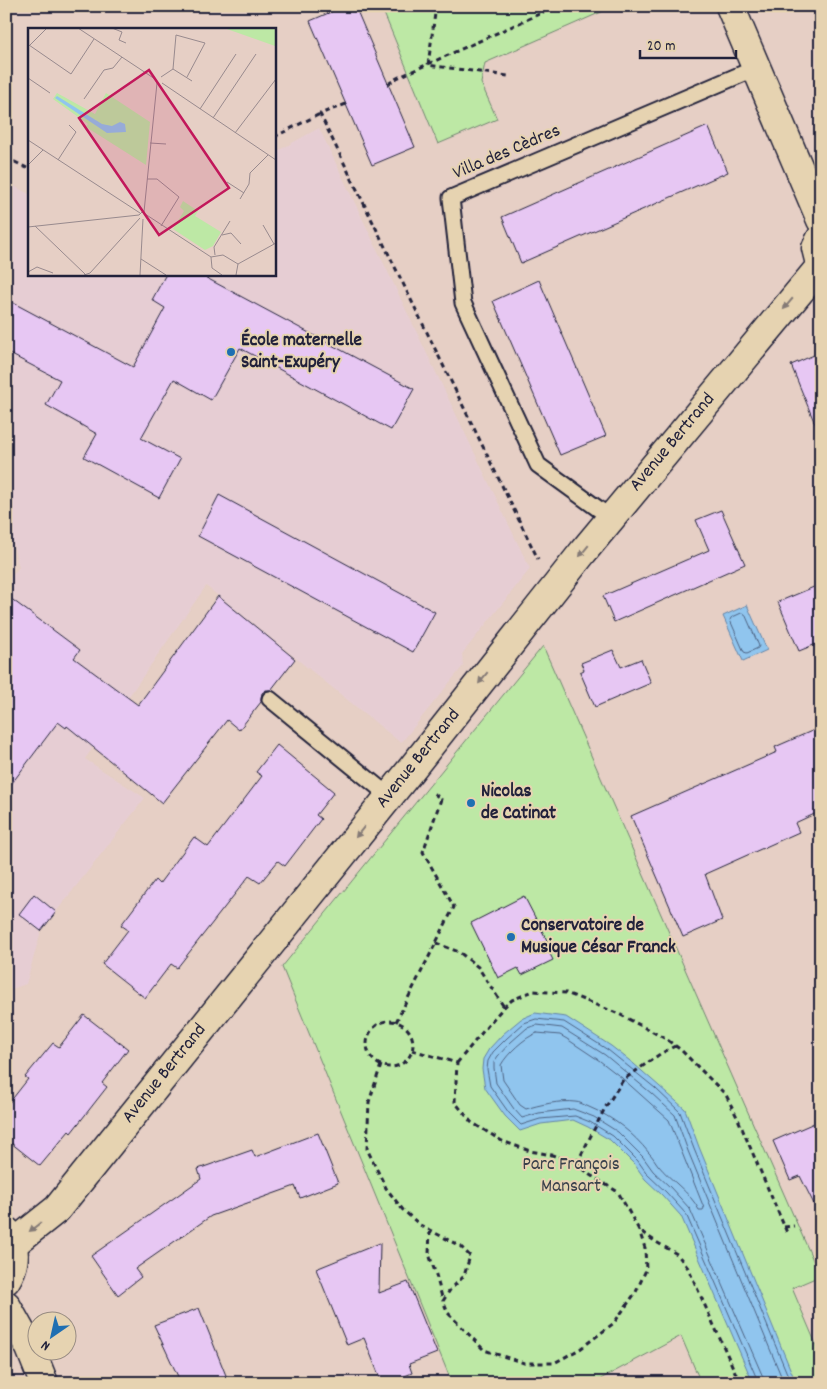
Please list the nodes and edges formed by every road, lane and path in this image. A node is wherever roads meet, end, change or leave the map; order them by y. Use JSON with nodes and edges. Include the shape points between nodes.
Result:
{"nodes":[{"id":1,"x":436,"y":6,"type":"edge"},
{"id":2,"x":558,"y":6,"type":"edge"},
{"id":3,"x":730,"y":6,"type":"edge"},
{"id":4,"x":428,"y":65,"type":"junction"},
{"id":5,"x":756,"y":68,"type":"junction"},
{"id":6,"x":508,"y":76,"type":"dead end"},
{"id":7,"x":388,"y":84,"type":"dead end"},
{"id":8,"x":346,"y":104,"type":"dead end"},
{"id":9,"x":320,"y":114,"type":"junction"},
{"id":10,"x":275,"y":136,"type":"edge"},
{"id":11,"x":6,"y":165,"type":"edge"},
{"id":12,"x":28,"y":168,"type":"edge"},
{"id":13,"x":821,"y":220,"type":"edge"},
{"id":14,"x":821,"y":238,"type":"edge"},
{"id":15,"x":820,"y":268,"type":"edge"},
{"id":16,"x":611,"y":518,"type":"junction"},
{"id":17,"x":553,"y":590,"type":"junction"},
{"id":18,"x":270,"y":699,"type":"dead end"},
{"id":19,"x":409,"y":772,"type":"junction"},
{"id":20,"x":389,"y":796,"type":"junction"},
{"id":21,"x":436,"y":943,"type":"junction"},
{"id":22,"x":504,"y":1007,"type":"junction"},
{"id":23,"x":396,"y":1022,"type":"junction"},
{"id":24,"x":675,"y":1046,"type":"junction"},
{"id":25,"x":412,"y":1050,"type":"junction"},
{"id":26,"x":457,"y":1063,"type":"junction"},
{"id":27,"x":381,"y":1065,"type":"junction"},
{"id":28,"x":577,"y":1163,"type":"junction"},
{"id":29,"x":794,"y":1226,"type":"dead end"},
{"id":30,"x":784,"y":1227,"type":"junction"},
{"id":31,"x":430,"y":1230,"type":"junction"},
{"id":32,"x":639,"y":1230,"type":"junction"},
{"id":33,"x":788,"y":1236,"type":"dead end"},
{"id":34,"x":10,"y":1237,"type":"edge"},
{"id":35,"x":6,"y":1280,"type":"edge"},
{"id":36,"x":443,"y":1301,"type":"junction"},
{"id":37,"x":6,"y":1304,"type":"edge"},
{"id":38,"x":44,"y":1383,"type":"edge"},
{"id":39,"x":740,"y":1383,"type":"edge"}],
"edges":[{"from":1,"to":4,"type":"path"},
{"from":2,"to":4,"type":"path"},
{"from":3,"to":5,"type":"street"},
{"from":4,"to":6,"type":"path"},
{"from":4,"to":7,"type":"path"},
{"from":5,"to":13,"type":"street"},
{"from":5,"to":16,"type":"lane","name":"Villa des Cèdres","via":[[451,198],[464,304],[538,465]]},
{"from":8,"to":9,"type":"path"},
{"from":9,"to":10,"type":"path"},
{"from":9,"to":17,"type":"path"},
{"from":11,"to":12,"type":"path","via":[[15,162]]},
{"from":14,"to":15,"type":"street","via":[[816,248]]},
{"from":15,"to":16,"type":"street","name":"Avenue Bertrand","one_way":true},
{"from":16,"to":17,"type":"street","name":"Avenue Bertrand","one_way":true},
{"from":17,"to":19,"type":"street","name":"Avenue Bertrand","one_way":true},
{"from":18,"to":20,"type":"lane"},
{"from":19,"to":20,"type":"street","name":"Avenue Bertrand"},
{"from":19,"to":21,"type":"path","via":[[441,800],[424,852],[454,907]]},
{"from":20,"to":34,"type":"street","name":"Avenue Bertrand","one_way":true,"via":[[57,1209]]},
{"from":21,"to":22,"type":"path","via":[[459,952],[478,968]]},
{"from":21,"to":23,"type":"path"},
{"from":22,"to":24,"type":"path","via":[[533,991],[566,993],[619,1014]]},
{"from":22,"to":26,"type":"path"},
{"from":23,"to":25,"type":"path","via":[[412,1036]]},
{"from":23,"to":27,"type":"path","via":[[381,1023],[367,1040],[370,1055]]},
{"from":24,"to":28,"type":"path","via":[[623,1080]]},
{"from":24,"to":30,"type":"path","via":[[726,1095]]},
{"from":25,"to":26,"type":"path"},
{"from":25,"to":27,"type":"path","via":[[404,1063],[389,1067]]},
{"from":26,"to":28,"type":"path","via":[[455,1102],[471,1122],[502,1141]]},
{"from":27,"to":31,"type":"path","via":[[369,1102],[368,1149],[386,1188],[403,1210]]},
{"from":28,"to":32,"type":"path","via":[[618,1192]]},
{"from":29,"to":30,"type":"path"},
{"from":30,"to":33,"type":"path"},
{"from":31,"to":36,"type":"path","via":[[429,1254]]},
{"from":31,"to":36,"type":"path","via":[[460,1246],[470,1256],[464,1276]]},
{"from":32,"to":36,"type":"path","via":[[645,1248],[646,1270],[636,1292],[614,1323],[580,1349],[554,1363],[524,1363],[484,1350],[448,1313]]},
{"from":32,"to":39,"type":"path","via":[[677,1254],[688,1268]]},
{"from":34,"to":35,"type":"street","via":[[15,1256]]},
{"from":37,"to":38,"type":"street","via":[[30,1348]]}]}
